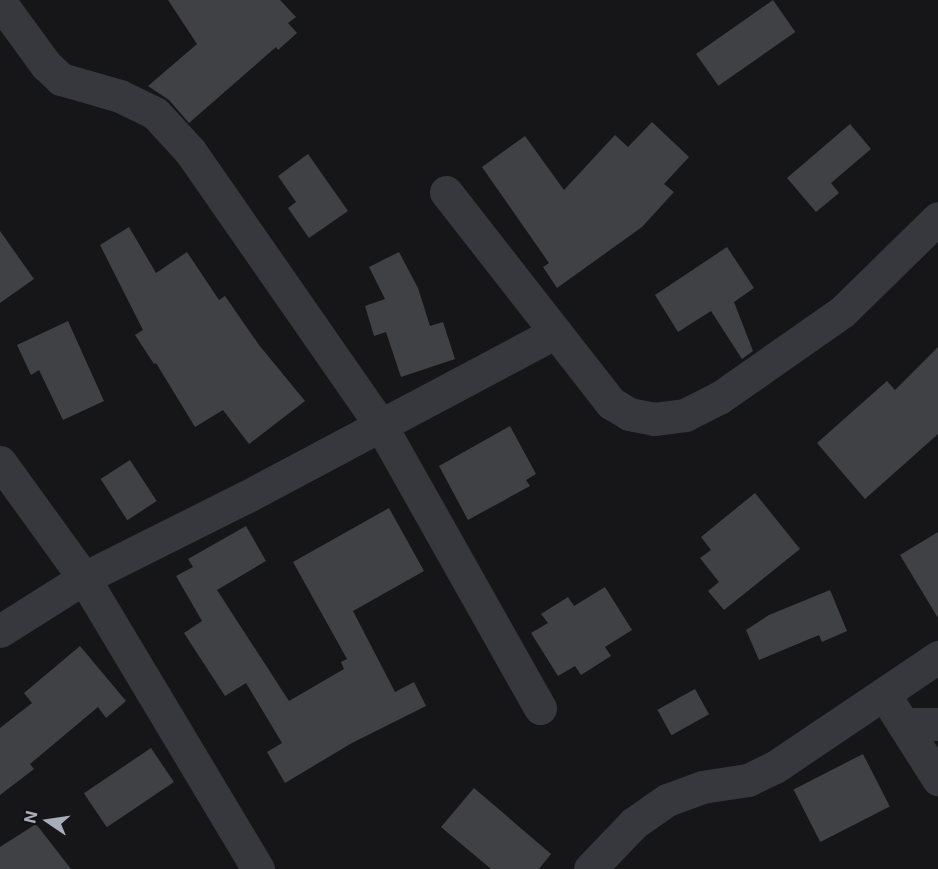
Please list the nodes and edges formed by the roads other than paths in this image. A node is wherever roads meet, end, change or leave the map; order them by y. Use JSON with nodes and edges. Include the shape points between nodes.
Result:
{"nodes":[{"id":1,"x":0,"y":2,"type":"edge"},
{"id":2,"x":446,"y":192,"type":"dead end"},
{"id":3,"x":938,"y":218,"type":"edge"},
{"id":4,"x":556,"y":332,"type":"junction"},
{"id":5,"x":380,"y":424,"type":"junction"},
{"id":6,"x":0,"y":462,"type":"edge"},
{"id":7,"x":84,"y":578,"type":"junction"},
{"id":8,"x":0,"y":631,"type":"edge"},
{"id":9,"x":938,"y":657,"type":"edge"},
{"id":10,"x":884,"y":694,"type":"junction"},
{"id":11,"x":540,"y":708,"type":"dead end"},
{"id":12,"x":903,"y":724,"type":"junction"},
{"id":13,"x":938,"y":724,"type":"edge"},
{"id":14,"x":938,"y":779,"type":"edge"},
{"id":15,"x":258,"y":869,"type":"edge"},
{"id":16,"x":590,"y":869,"type":"edge"}],
"edges":[{"from":1,"to":5,"type":"street","via":[[46,65],[61,79],[120,96],[155,113],[190,151]]},
{"from":2,"to":4,"type":"street"},
{"from":3,"to":4,"type":"street","via":[[842,312],[719,398],[685,415],[654,419],[629,414],[611,403]]},
{"from":4,"to":5,"type":"street"},
{"from":5,"to":7,"type":"street"},
{"from":5,"to":11,"type":"street"},
{"from":6,"to":7,"type":"street"},
{"from":7,"to":8,"type":"street"},
{"from":7,"to":15,"type":"street"},
{"from":9,"to":10,"type":"street"},
{"from":10,"to":12,"type":"street"},
{"from":10,"to":16,"type":"street","via":[[776,767],[748,780],[702,787],[667,800],[634,823]]},
{"from":12,"to":13,"type":"street"},
{"from":12,"to":14,"type":"street"}]}
